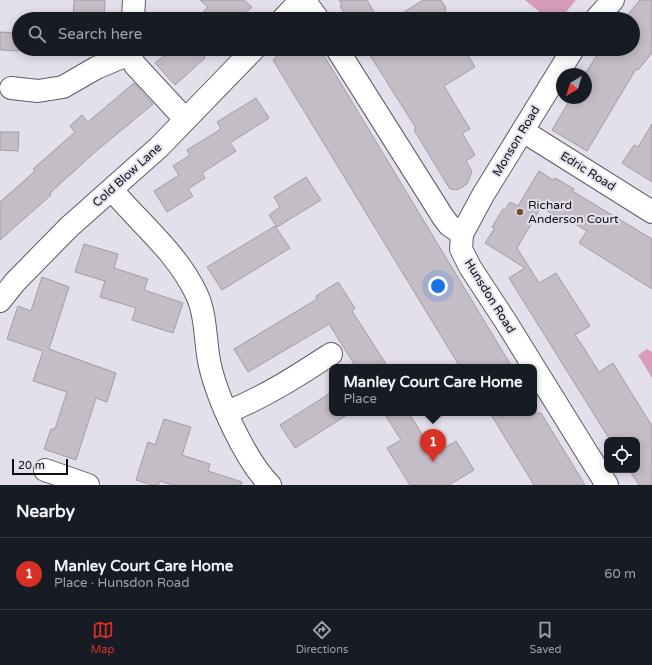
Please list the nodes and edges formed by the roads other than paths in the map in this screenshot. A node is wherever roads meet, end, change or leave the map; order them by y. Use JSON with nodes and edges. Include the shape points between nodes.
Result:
{"nodes":[{"id":1,"x":134,"y":0,"type":"edge"},
{"id":2,"x":301,"y":0,"type":"edge"},
{"id":3,"x":304,"y":0,"type":"edge"},
{"id":4,"x":613,"y":0,"type":"edge"},
{"id":5,"x":133,"y":12,"type":"edge"},
{"id":6,"x":290,"y":12,"type":"edge"},
{"id":7,"x":313,"y":12,"type":"edge"},
{"id":8,"x":602,"y":12,"type":"edge"},
{"id":9,"x":122,"y":56,"type":"edge"},
{"id":10,"x":132,"y":56,"type":"edge"},
{"id":11,"x":247,"y":56,"type":"edge"},
{"id":12,"x":341,"y":56,"type":"edge"},
{"id":13,"x":569,"y":56,"type":"edge"},
{"id":14,"x":11,"y":88,"type":"dead end"},
{"id":15,"x":185,"y":120,"type":"junction"},
{"id":16,"x":523,"y":131,"type":"junction"},
{"id":17,"x":112,"y":190,"type":"junction"},
{"id":18,"x":652,"y":212,"type":"edge"},
{"id":19,"x":462,"y":234,"type":"junction"},
{"id":20,"x":0,"y":301,"type":"edge"},
{"id":21,"x":331,"y":354,"type":"dead end"},
{"id":22,"x":532,"y":364,"type":"edge"},
{"id":23,"x":537,"y":372,"type":"edge"},
{"id":24,"x":227,"y":412,"type":"junction"},
{"id":25,"x":44,"y":470,"type":"dead end"},
{"id":26,"x":88,"y":485,"type":"edge"},
{"id":27,"x":270,"y":485,"type":"edge"},
{"id":28,"x":607,"y":485,"type":"edge"}],
"edges":[{"from":1,"to":5,"type":"street"},
{"from":2,"to":6,"type":"street"},
{"from":3,"to":7,"type":"street"},
{"from":4,"to":8,"type":"street"},
{"from":9,"to":14,"type":"street","via":[[63,87],[38,91]]},
{"from":10,"to":15,"type":"street","via":[[135,64]]},
{"from":11,"to":15,"type":"street","name":"Cold Blow Lane"},
{"from":12,"to":19,"type":"street","via":[[443,217]]},
{"from":13,"to":16,"type":"street","name":"Monson Road"},
{"from":15,"to":17,"type":"street","name":"Cold Blow Lane"},
{"from":16,"to":18,"type":"street","name":"Edric Road"},
{"from":16,"to":19,"type":"street","name":"Monson Road"},
{"from":17,"to":20,"type":"street","name":"Cold Blow Lane","via":[[69,227]]},
{"from":17,"to":24,"type":"street","via":[[165,247],[197,294],[211,367]]},
{"from":19,"to":22,"type":"street","name":"Hunsdon Road","via":[[461,249],[470,268]]},
{"from":21,"to":24,"type":"street","via":[[256,401]]},
{"from":23,"to":28,"type":"street","name":"Hunsdon Road"},
{"from":24,"to":27,"type":"street","via":[[248,457]]},
{"from":25,"to":26,"type":"street"}]}
